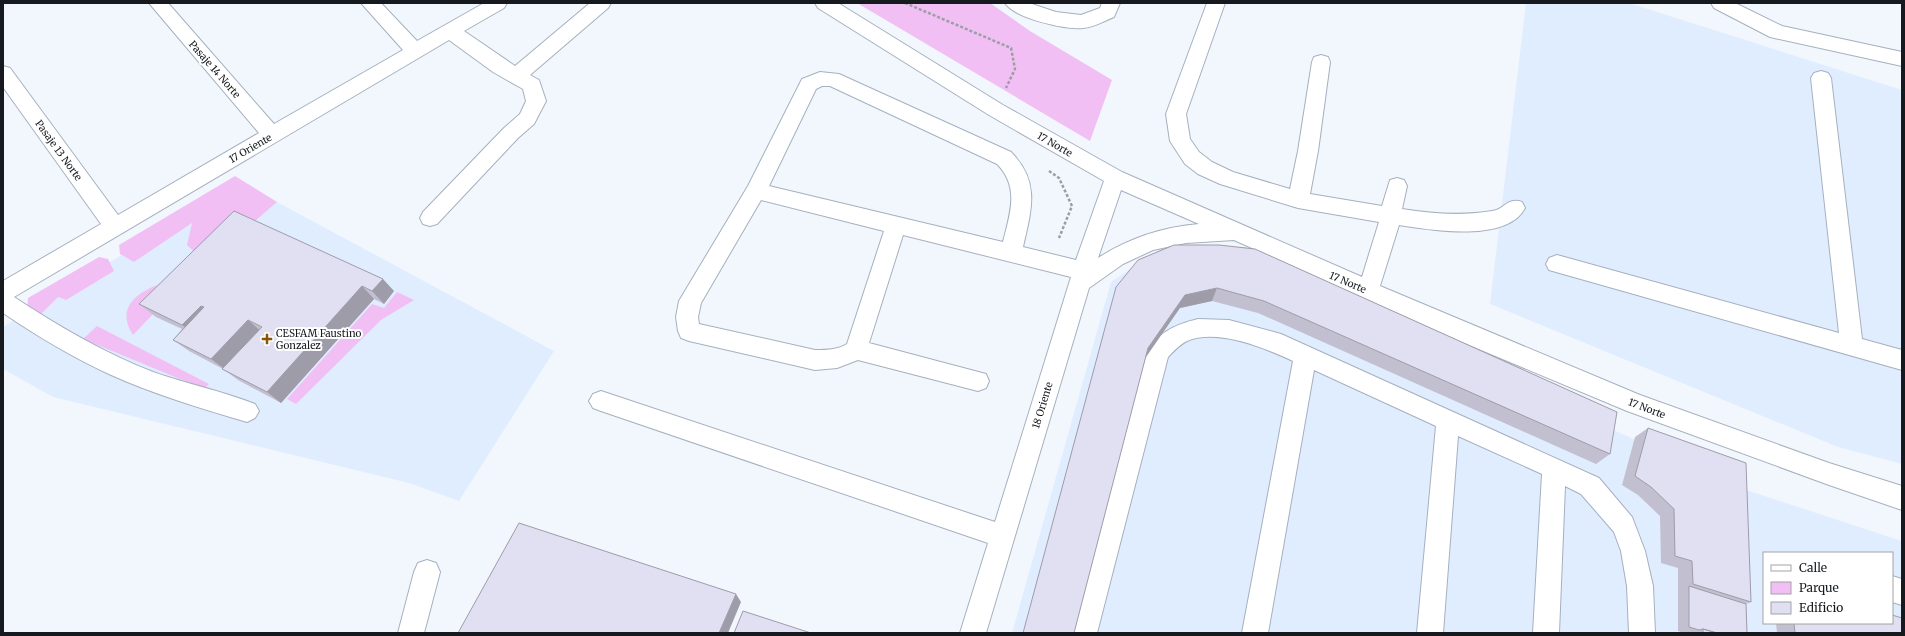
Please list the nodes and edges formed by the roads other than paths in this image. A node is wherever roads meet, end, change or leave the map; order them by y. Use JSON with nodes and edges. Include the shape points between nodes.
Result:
{"nodes":[{"id":1,"x":158,"y":3,"type":"edge"},
{"id":2,"x":370,"y":3,"type":"edge"},
{"id":3,"x":498,"y":3,"type":"edge"},
{"id":4,"x":602,"y":3,"type":"edge"},
{"id":5,"x":824,"y":3,"type":"edge"},
{"id":6,"x":1014,"y":3,"type":"edge"},
{"id":7,"x":1216,"y":3,"type":"edge"},
{"id":8,"x":1720,"y":3,"type":"edge"},
{"id":9,"x":1109,"y":8,"type":"edge"},
{"id":10,"x":450,"y":31,"type":"junction"},
{"id":11,"x":415,"y":51,"type":"junction"},
{"id":12,"x":1902,"y":59,"type":"edge"},
{"id":13,"x":1321,"y":62,"type":"dead end"},
{"id":14,"x":3,"y":73,"type":"edge"},
{"id":15,"x":516,"y":76,"type":"junction"},
{"id":16,"x":1821,"y":78,"type":"dead end"},
{"id":17,"x":272,"y":135,"type":"junction"},
{"id":18,"x":1115,"y":178,"type":"junction"},
{"id":19,"x":1397,"y":186,"type":"dead end"},
{"id":20,"x":756,"y":191,"type":"junction"},
{"id":21,"x":1298,"y":200,"type":"junction"},
{"id":22,"x":1515,"y":208,"type":"dead end"},
{"id":23,"x":1391,"y":214,"type":"junction"},
{"id":24,"x":430,"y":218,"type":"dead end"},
{"id":25,"x":896,"y":225,"type":"junction"},
{"id":26,"x":115,"y":227,"type":"junction"},
{"id":27,"x":1236,"y":233,"type":"junction"},
{"id":28,"x":1010,"y":253,"type":"junction"},
{"id":29,"x":1556,"y":264,"type":"dead end"},
{"id":30,"x":1082,"y":276,"type":"junction"},
{"id":31,"x":1368,"y":290,"type":"junction"},
{"id":32,"x":3,"y":292,"type":"edge"},
{"id":33,"x":3,"y":300,"type":"edge"},
{"id":34,"x":1852,"y":347,"type":"junction"},
{"id":35,"x":856,"y":350,"type":"junction"},
{"id":36,"x":1305,"y":355,"type":"junction"},
{"id":37,"x":1902,"y":360,"type":"edge"},
{"id":38,"x":978,"y":381,"type":"dead end"},
{"id":39,"x":601,"y":401,"type":"dead end"},
{"id":40,"x":247,"y":411,"type":"dead end"},
{"id":41,"x":1448,"y":420,"type":"junction"},
{"id":42,"x":1554,"y":468,"type":"junction"},
{"id":43,"x":1902,"y":498,"type":"edge"},
{"id":44,"x":1002,"y":536,"type":"junction"},
{"id":45,"x":427,"y":572,"type":"dead end"},
{"id":46,"x":411,"y":633,"type":"edge"},
{"id":47,"x":973,"y":633,"type":"edge"},
{"id":48,"x":1084,"y":633,"type":"edge"},
{"id":49,"x":1255,"y":633,"type":"edge"},
{"id":50,"x":1430,"y":633,"type":"edge"},
{"id":51,"x":1546,"y":633,"type":"edge"},
{"id":52,"x":1642,"y":633,"type":"edge"}],
"edges":[{"from":1,"to":17,"type":"street","name":"Pasaje 14 Norte"},
{"from":2,"to":11,"type":"street"},
{"from":3,"to":10,"type":"street","name":"17 Oriente"},
{"from":4,"to":15,"type":"street"},
{"from":5,"to":18,"type":"street","name":"17 Norte","via":[[996,110]]},
{"from":6,"to":9,"type":"street","via":[[1058,19],[1082,22]]},
{"from":7,"to":21,"type":"street","via":[[1176,114],[1180,142],[1192,158],[1204,168],[1227,178]]},
{"from":8,"to":12,"type":"street","via":[[1777,32]]},
{"from":10,"to":11,"type":"street","name":"17 Oriente"},
{"from":10,"to":15,"type":"street"},
{"from":11,"to":17,"type":"street","name":"17 Oriente"},
{"from":13,"to":21,"type":"street"},
{"from":14,"to":26,"type":"street","name":"Pasaje 13 Norte"},
{"from":15,"to":24,"type":"street","via":[[532,85],[536,101],[527,119]]},
{"from":16,"to":34,"type":"street"},
{"from":17,"to":26,"type":"street","name":"17 Oriente"},
{"from":18,"to":27,"type":"street","name":"17 Norte"},
{"from":18,"to":30,"type":"street","name":"18 Oriente"},
{"from":19,"to":23,"type":"street"},
{"from":20,"to":25,"type":"street"},
{"from":20,"to":28,"type":"street","via":[[809,84],[820,79],[832,79],[1004,158],[1016,172],[1021,189],[1021,203]]},
{"from":20,"to":35,"type":"street","via":[[690,301],[687,317],[689,331],[815,360],[833,360]]},
{"from":21,"to":23,"type":"street"},
{"from":22,"to":23,"type":"street","via":[[1499,218],[1465,223],[1436,223]]},
{"from":23,"to":31,"type":"street"},
{"from":25,"to":28,"type":"street"},
{"from":25,"to":35,"type":"street"},
{"from":26,"to":32,"type":"street","name":"17 Oriente"},
{"from":27,"to":30,"type":"street","via":[[1193,232],[1154,239],[1126,251]]},
{"from":27,"to":31,"type":"street","name":"17 Norte"},
{"from":28,"to":30,"type":"street"},
{"from":29,"to":34,"type":"street"},
{"from":30,"to":44,"type":"street","name":"18 Oriente"},
{"from":31,"to":43,"type":"street","name":"17 Norte","via":[[1636,404]]},
{"from":33,"to":40,"type":"street","via":[[82,350],[133,374],[188,394]]},
{"from":34,"to":37,"type":"street"},
{"from":35,"to":38,"type":"street"},
{"from":36,"to":41,"type":"street"},
{"from":36,"to":48,"type":"street","via":[[1246,332],[1215,328],[1190,330],[1172,338],[1160,351],[1153,367]]},
{"from":36,"to":49,"type":"street"},
{"from":39,"to":44,"type":"street"},
{"from":41,"to":42,"type":"street"},
{"from":41,"to":50,"type":"street"},
{"from":42,"to":51,"type":"street"},
{"from":42,"to":52,"type":"street","via":[[1590,486],[1623,525],[1633,551],[1640,586]]},
{"from":44,"to":47,"type":"street","name":"18 Oriente"},
{"from":45,"to":46,"type":"street"}]}
